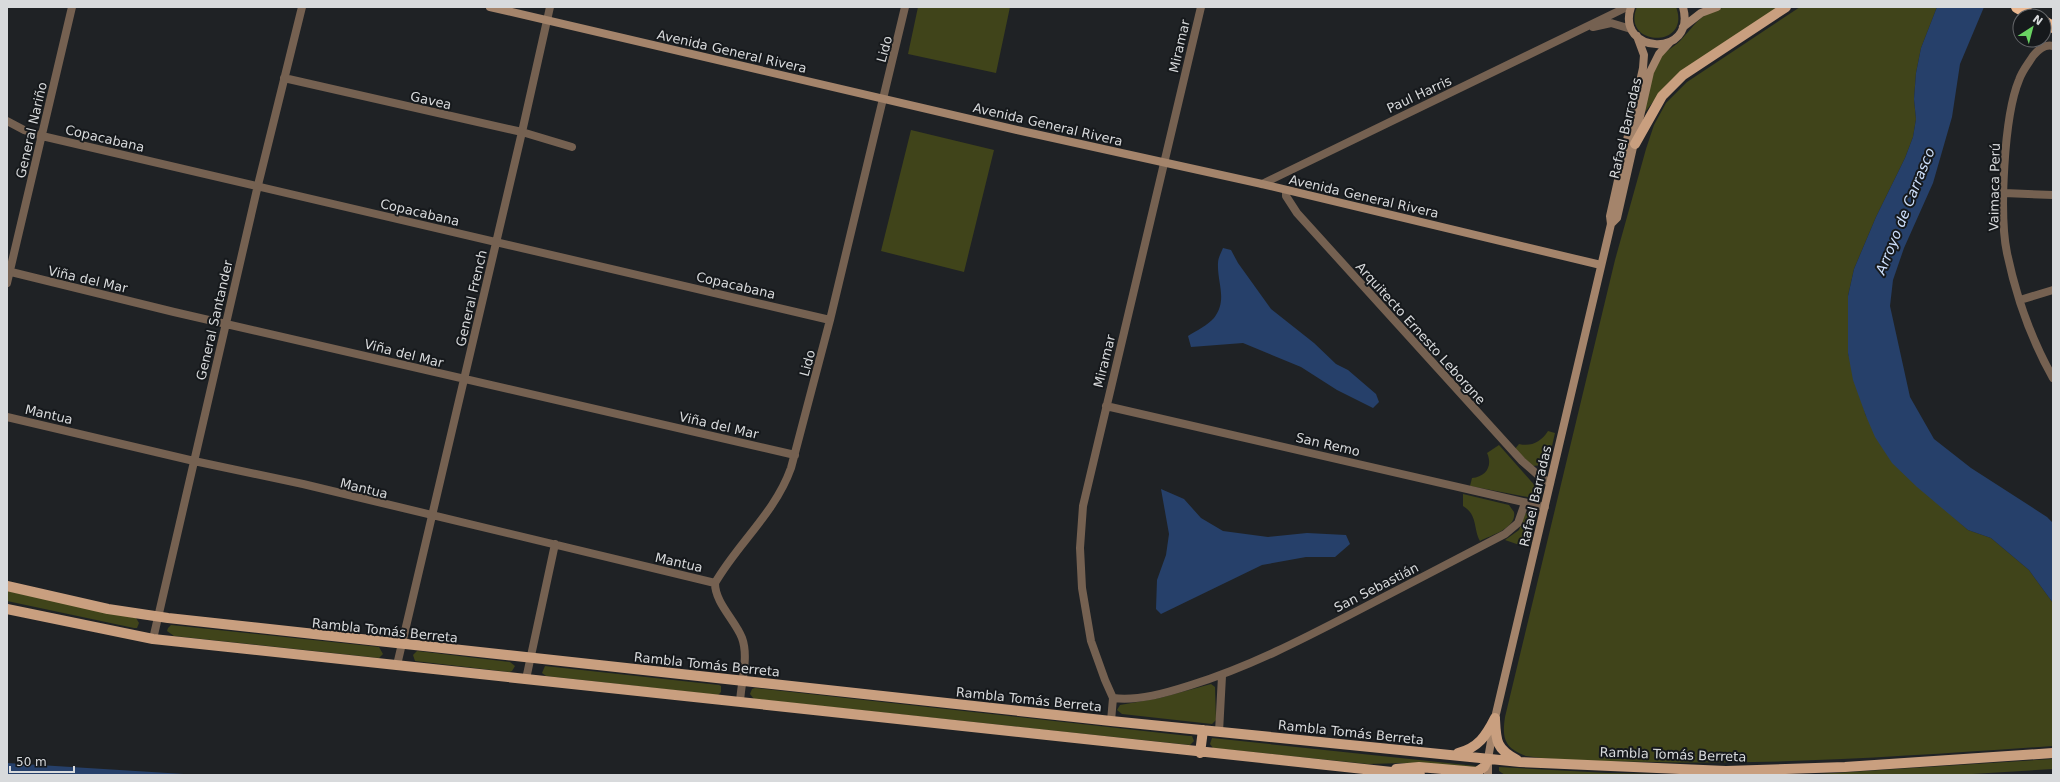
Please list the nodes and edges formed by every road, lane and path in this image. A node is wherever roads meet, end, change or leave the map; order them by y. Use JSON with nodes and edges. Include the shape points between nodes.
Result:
{"nodes":[{"id":1,"x":72,"y":7,"type":"edge"},
{"id":2,"x":302,"y":7,"type":"edge"},
{"id":3,"x":490,"y":7,"type":"edge"},
{"id":4,"x":550,"y":7,"type":"edge"},
{"id":5,"x":906,"y":7,"type":"edge"},
{"id":6,"x":1201,"y":7,"type":"edge"},
{"id":7,"x":1608,"y":7,"type":"edge"},
{"id":8,"x":1626,"y":7,"type":"edge"},
{"id":9,"x":1631,"y":7,"type":"edge"},
{"id":10,"x":1683,"y":7,"type":"edge"},
{"id":11,"x":1717,"y":7,"type":"edge"},
{"id":12,"x":1786,"y":7,"type":"edge"},
{"id":13,"x":1606,"y":16,"type":"junction"},
{"id":14,"x":546,"y":20,"type":"junction"},
{"id":15,"x":1588,"y":27,"type":"junction"},
{"id":16,"x":1683,"y":27,"type":"junction"},
{"id":17,"x":1632,"y":29,"type":"junction"},
{"id":18,"x":1637,"y":36,"type":"junction"},
{"id":19,"x":1670,"y":42,"type":"junction"},
{"id":20,"x":2044,"y":48,"type":"edge"},
{"id":21,"x":284,"y":78,"type":"junction"},
{"id":22,"x":883,"y":99,"type":"junction"},
{"id":23,"x":7,"y":121,"type":"edge"},
{"id":24,"x":522,"y":132,"type":"junction"},
{"id":25,"x":42,"y":136,"type":"junction"},
{"id":26,"x":1635,"y":144,"type":"junction"},
{"id":27,"x":572,"y":147,"type":"dead end"},
{"id":28,"x":1165,"y":162,"type":"junction"},
{"id":29,"x":1262,"y":184,"type":"junction"},
{"id":30,"x":258,"y":185,"type":"junction"},
{"id":31,"x":1286,"y":190,"type":"junction"},
{"id":32,"x":2004,"y":193,"type":"junction"},
{"id":33,"x":2053,"y":195,"type":"edge"},
{"id":34,"x":1611,"y":224,"type":"junction"},
{"id":35,"x":496,"y":242,"type":"junction"},
{"id":36,"x":1601,"y":265,"type":"junction"},
{"id":37,"x":8,"y":271,"type":"edge"},
{"id":38,"x":7,"y":283,"type":"edge"},
{"id":39,"x":2053,"y":290,"type":"edge"},
{"id":40,"x":2020,"y":300,"type":"junction"},
{"id":41,"x":830,"y":320,"type":"junction"},
{"id":42,"x":225,"y":324,"type":"junction"},
{"id":43,"x":464,"y":378,"type":"junction"},
{"id":44,"x":2053,"y":378,"type":"edge"},
{"id":45,"x":1106,"y":406,"type":"junction"},
{"id":46,"x":7,"y":416,"type":"edge"},
{"id":47,"x":795,"y":456,"type":"junction"},
{"id":48,"x":194,"y":461,"type":"junction"},
{"id":49,"x":1550,"y":483,"type":"junction"},
{"id":50,"x":1525,"y":503,"type":"junction"},
{"id":51,"x":1544,"y":508,"type":"junction"},
{"id":52,"x":432,"y":516,"type":"junction"},
{"id":53,"x":555,"y":544,"type":"junction"},
{"id":54,"x":715,"y":583,"type":"junction"},
{"id":55,"x":7,"y":586,"type":"edge"},
{"id":56,"x":7,"y":609,"type":"edge"},
{"id":57,"x":157,"y":617,"type":"junction"},
{"id":58,"x":153,"y":639,"type":"junction"},
{"id":59,"x":401,"y":645,"type":"junction"},
{"id":60,"x":530,"y":659,"type":"junction"},
{"id":61,"x":397,"y":664,"type":"junction"},
{"id":62,"x":1222,"y":676,"type":"junction"},
{"id":63,"x":526,"y":679,"type":"junction"},
{"id":64,"x":742,"y":680,"type":"junction"},
{"id":65,"x":1114,"y":698,"type":"junction"},
{"id":66,"x":740,"y":702,"type":"junction"},
{"id":67,"x":1494,"y":718,"type":"junction"},
{"id":68,"x":1111,"y":721,"type":"junction"},
{"id":69,"x":1203,"y":730,"type":"junction"},
{"id":70,"x":1219,"y":732,"type":"junction"},
{"id":71,"x":1200,"y":753,"type":"junction"},
{"id":72,"x":2053,"y":753,"type":"edge"},
{"id":73,"x":1452,"y":755,"type":"junction"},
{"id":74,"x":1488,"y":759,"type":"junction"},
{"id":75,"x":1520,"y":762,"type":"junction"},
{"id":76,"x":1379,"y":771,"type":"junction"},
{"id":77,"x":1814,"y":771,"type":"edge"},
{"id":78,"x":1726,"y":773,"type":"edge"},
{"id":79,"x":1420,"y":775,"type":"edge"},
{"id":80,"x":1488,"y":775,"type":"edge"}],
"edges":[{"from":1,"to":25,"type":"street","name":"General Nariño"},
{"from":2,"to":21,"type":"street","name":"General Santander"},
{"from":3,"to":14,"type":"main road","name":"Avenida General Rivera"},
{"from":4,"to":14,"type":"street","name":"General French"},
{"from":5,"to":22,"type":"street","name":"Lido"},
{"from":6,"to":28,"type":"street","name":"Miramar"},
{"from":7,"to":13,"type":"street"},
{"from":8,"to":13,"type":"street","name":"Paul Harris"},
{"from":9,"to":17,"type":"main road","via":[[1629,20]]},
{"from":10,"to":16,"type":"main road"},
{"from":11,"to":16,"type":"main road","via":[[1701,13]]},
{"from":12,"to":26,"type":"main road","via":[[1683,75],[1662,96]]},
{"from":13,"to":15,"type":"street","name":"Paul Harris"},
{"from":14,"to":22,"type":"main road","name":"Avenida General Rivera"},
{"from":14,"to":24,"type":"street","name":"General French"},
{"from":15,"to":17,"type":"street","name":"Paul Harris","via":[[1611,23]]},
{"from":15,"to":29,"type":"street","name":"Paul Harris"},
{"from":16,"to":19,"type":"main road","name":"Rafael Barradas"},
{"from":17,"to":18,"type":"main road","name":"Rafael Barradas"},
{"from":18,"to":19,"type":"main road","name":"Rafael Barradas","via":[[1649,44]]},
{"from":18,"to":34,"type":"main road","name":"Rafael Barradas","via":[[1642,46],[1644,62],[1610,216]]},
{"from":19,"to":26,"type":"main road","name":"Rafael Barradas","via":[[1659,54],[1650,72]]},
{"from":20,"to":32,"type":"street","name":"Vaimaca Perú","via":[[2037,51],[2027,64],[2012,102]]},
{"from":21,"to":24,"type":"street","name":"Gavea"},
{"from":21,"to":30,"type":"street","name":"General Santander"},
{"from":22,"to":28,"type":"main road","name":"Avenida General Rivera"},
{"from":22,"to":41,"type":"street","name":"Lido"},
{"from":23,"to":25,"type":"street","name":"Copacabana"},
{"from":24,"to":27,"type":"street","name":"Gavea"},
{"from":24,"to":35,"type":"street","name":"General French"},
{"from":25,"to":30,"type":"street","name":"Copacabana"},
{"from":25,"to":37,"type":"street","name":"General Nariño"},
{"from":26,"to":34,"type":"main road","name":"Rafael Barradas","via":[[1617,218]]},
{"from":28,"to":29,"type":"main road","name":"Avenida General Rivera"},
{"from":28,"to":45,"type":"street","name":"Miramar"},
{"from":29,"to":31,"type":"main road","name":"Avenida General Rivera"},
{"from":30,"to":35,"type":"street","name":"Copacabana"},
{"from":30,"to":42,"type":"street","name":"General Santander"},
{"from":31,"to":36,"type":"main road","name":"Avenida General Rivera"},
{"from":31,"to":49,"type":"street","name":"Arquitecto Ernesto Leborgne","via":[[1286,196],[1296,213],[1522,461]]},
{"from":32,"to":33,"type":"street"},
{"from":32,"to":40,"type":"street","name":"Vaimaca Perú","via":[[2007,252]]},
{"from":34,"to":36,"type":"main road","name":"Rafael Barradas"},
{"from":35,"to":41,"type":"street","name":"Copacabana"},
{"from":35,"to":43,"type":"street","name":"General French"},
{"from":36,"to":49,"type":"main road","name":"Rafael Barradas"},
{"from":37,"to":38,"type":"street","name":"General Nariño"},
{"from":37,"to":42,"type":"street","name":"Viña del Mar"},
{"from":39,"to":40,"type":"street"},
{"from":40,"to":44,"type":"street","name":"Vaimaca Perú","via":[[2032,334]]},
{"from":41,"to":47,"type":"street","name":"Lido"},
{"from":42,"to":43,"type":"street","name":"Viña del Mar","via":[[446,376]]},
{"from":42,"to":48,"type":"street","name":"General Santander"},
{"from":43,"to":47,"type":"street","name":"Viña del Mar"},
{"from":43,"to":52,"type":"street","name":"General French"},
{"from":45,"to":50,"type":"street","name":"San Remo"},
{"from":45,"to":65,"type":"street","name":"Miramar","via":[[1084,506],[1080,573],[1091,641],[1104,680]]},
{"from":46,"to":48,"type":"street","name":"Mantua"},
{"from":47,"to":54,"type":"street","name":"Lido","via":[[768,512]]},
{"from":48,"to":52,"type":"street","name":"Mantua","via":[[303,484]]},
{"from":48,"to":57,"type":"street","name":"General Santander"},
{"from":49,"to":51,"type":"main road","name":"Rafael Barradas"},
{"from":50,"to":51,"type":"street","name":"San Remo"},
{"from":50,"to":62,"type":"street","name":"San Sebastián","via":[[1518,523],[1505,534],[1291,645]]},
{"from":51,"to":67,"type":"main road","name":"Rafael Barradas"},
{"from":52,"to":53,"type":"street","name":"Mantua"},
{"from":52,"to":59,"type":"street","name":"General French"},
{"from":53,"to":54,"type":"street","name":"Mantua"},
{"from":53,"to":60,"type":"street"},
{"from":54,"to":64,"type":"street","via":[[721,602],[742,637]]},
{"from":55,"to":57,"type":"main road","name":"Rambla Tomás Berreta","via":[[108,609]]},
{"from":56,"to":58,"type":"main road"},
{"from":57,"to":58,"type":"street","name":"General Santander"},
{"from":57,"to":59,"type":"main road","name":"Rambla Tomás Berreta"},
{"from":58,"to":61,"type":"main road"},
{"from":59,"to":60,"type":"main road","name":"Rambla Tomás Berreta"},
{"from":59,"to":61,"type":"street","name":"General French"},
{"from":60,"to":63,"type":"street"},
{"from":60,"to":64,"type":"main road","name":"Rambla Tomás Berreta"},
{"from":61,"to":63,"type":"main road"},
{"from":62,"to":65,"type":"street","name":"San Sebastián","via":[[1147,697]]},
{"from":62,"to":70,"type":"street"},
{"from":63,"to":66,"type":"main road"},
{"from":64,"to":66,"type":"street"},
{"from":64,"to":68,"type":"main road","name":"Rambla Tomás Berreta"},
{"from":65,"to":68,"type":"street"},
{"from":66,"to":71,"type":"main road"},
{"from":67,"to":73,"type":"main road","via":[[1489,730],[1477,745],[1468,751]]},
{"from":67,"to":74,"type":"main road","name":"Rafael Barradas"},
{"from":67,"to":75,"type":"main road","via":[[1499,746]]},
{"from":68,"to":69,"type":"main road","name":"Rambla Tomás Berreta"},
{"from":69,"to":70,"type":"main road","name":"Rambla Tomás Berreta"},
{"from":69,"to":71,"type":"main road"},
{"from":70,"to":73,"type":"main road","name":"Rambla Tomás Berreta"},
{"from":71,"to":76,"type":"main road"},
{"from":72,"to":77,"type":"main road","name":"Rambla Tomás Berreta"},
{"from":73,"to":74,"type":"main road","name":"Rambla Tomás Berreta"},
{"from":74,"to":75,"type":"main road","name":"Rambla Tomás Berreta"},
{"from":74,"to":76,"type":"main road","via":[[1484,767],[1477,772],[1409,767]]},
{"from":74,"to":80,"type":"main road","name":"Rafael Barradas"},
{"from":75,"to":78,"type":"main road","name":"Rambla Tomás Berreta"},
{"from":76,"to":79,"type":"main road"},
{"from":77,"to":78,"type":"main road","name":"Rambla Tomás Berreta"}]}
